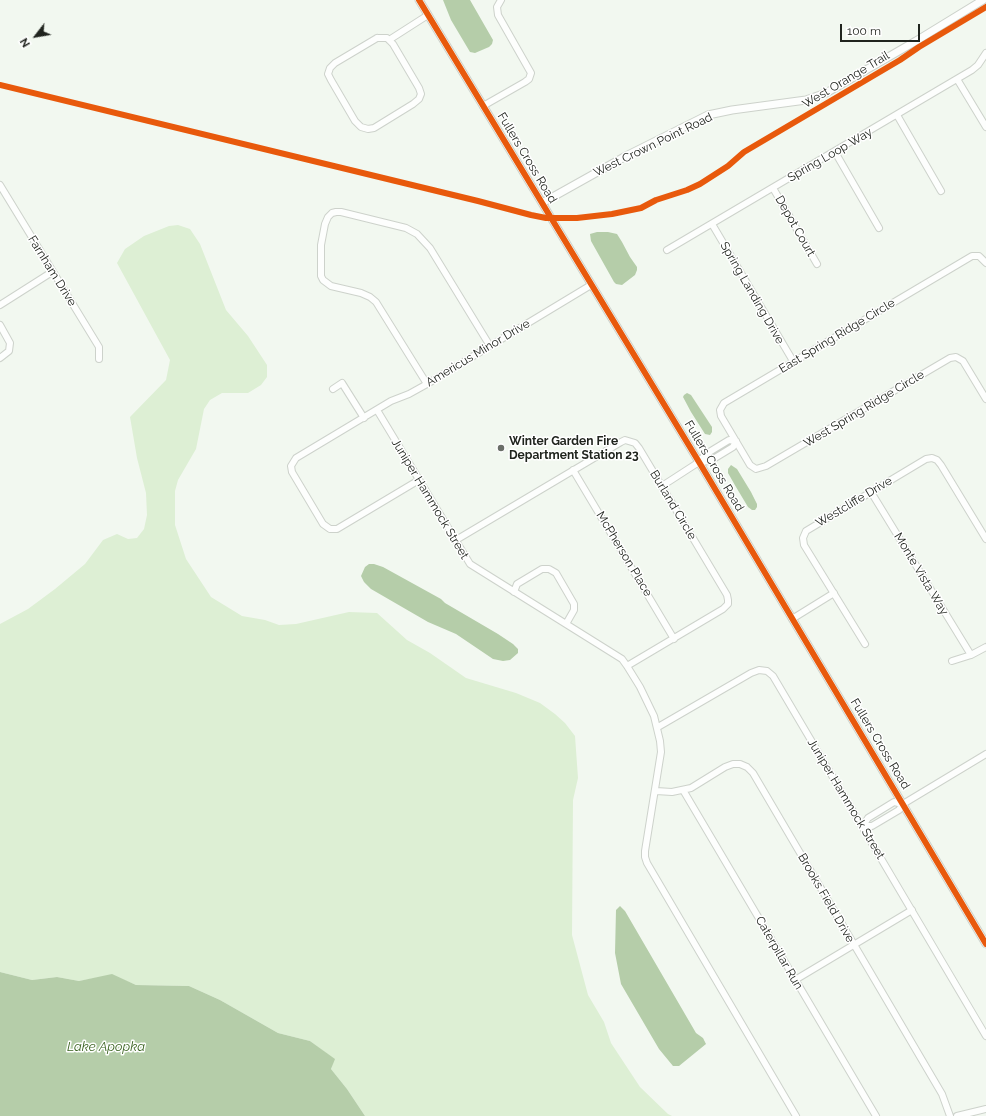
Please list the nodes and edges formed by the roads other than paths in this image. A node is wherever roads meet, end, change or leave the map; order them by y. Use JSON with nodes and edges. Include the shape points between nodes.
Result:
{"nodes":[{"id":1,"x":419,"y":0,"type":"edge"},
{"id":2,"x":501,"y":0,"type":"edge"},
{"id":3,"x":983,"y":0,"type":"edge"},
{"id":4,"x":428,"y":16,"type":"junction"},
{"id":5,"x":389,"y":40,"type":"junction"},
{"id":6,"x":986,"y":53,"type":"edge"},
{"id":7,"x":957,"y":79,"type":"junction"},
{"id":8,"x":483,"y":106,"type":"junction"},
{"id":9,"x":897,"y":115,"type":"junction"},
{"id":10,"x":986,"y":127,"type":"edge"},
{"id":11,"x":835,"y":152,"type":"junction"},
{"id":12,"x":0,"y":185,"type":"edge"},
{"id":13,"x":773,"y":188,"type":"junction"},
{"id":14,"x":941,"y":191,"type":"dead end"},
{"id":15,"x":542,"y":203,"type":"junction"},
{"id":16,"x":712,"y":224,"type":"junction"},
{"id":17,"x":879,"y":228,"type":"dead end"},
{"id":18,"x":667,"y":250,"type":"dead end"},
{"id":19,"x":986,"y":263,"type":"edge"},
{"id":20,"x":817,"y":264,"type":"dead end"},
{"id":21,"x":52,"y":272,"type":"junction"},
{"id":22,"x":591,"y":285,"type":"junction"},
{"id":23,"x":0,"y":305,"type":"edge"},
{"id":24,"x":0,"y":325,"type":"edge"},
{"id":25,"x":490,"y":346,"type":"junction"},
{"id":26,"x":0,"y":358,"type":"edge"},
{"id":27,"x":99,"y":359,"type":"dead end"},
{"id":28,"x":793,"y":361,"type":"junction"},
{"id":29,"x":427,"y":384,"type":"junction"},
{"id":30,"x":333,"y":389,"type":"dead end"},
{"id":31,"x":986,"y":399,"type":"edge"},
{"id":32,"x":377,"y":410,"type":"junction"},
{"id":33,"x":364,"y":418,"type":"junction"},
{"id":34,"x":736,"y":441,"type":"junction"},
{"id":35,"x":699,"y":462,"type":"junction"},
{"id":36,"x":573,"y":470,"type":"junction"},
{"id":37,"x":419,"y":480,"type":"junction"},
{"id":38,"x":662,"y":486,"type":"junction"},
{"id":39,"x":871,"y":492,"type":"junction"},
{"id":40,"x":986,"y":539,"type":"edge"},
{"id":41,"x":456,"y":540,"type":"junction"},
{"id":42,"x":514,"y":592,"type":"junction"},
{"id":43,"x":834,"y":593,"type":"junction"},
{"id":44,"x":792,"y":619,"type":"junction"},
{"id":45,"x":566,"y":624,"type":"junction"},
{"id":46,"x":674,"y":639,"type":"junction"},
{"id":47,"x":865,"y":644,"type":"dead end"},
{"id":48,"x":986,"y":647,"type":"edge"},
{"id":49,"x":971,"y":655,"type":"junction"},
{"id":50,"x":952,"y":661,"type":"dead end"},
{"id":51,"x":627,"y":666,"type":"junction"},
{"id":52,"x":658,"y":728,"type":"junction"},
{"id":53,"x":986,"y":754,"type":"edge"},
{"id":54,"x":683,"y":790,"type":"junction"},
{"id":55,"x":656,"y":791,"type":"junction"},
{"id":56,"x":902,"y":804,"type":"junction"},
{"id":57,"x":863,"y":826,"type":"junction"},
{"id":58,"x":912,"y":910,"type":"junction"},
{"id":59,"x":853,"y":944,"type":"junction"},
{"id":60,"x":986,"y":944,"type":"edge"},
{"id":61,"x":795,"y":980,"type":"junction"},
{"id":62,"x":986,"y":1036,"type":"edge"},
{"id":63,"x":986,"y":1109,"type":"edge"},
{"id":64,"x":796,"y":1116,"type":"edge"},
{"id":65,"x":876,"y":1116,"type":"edge"},
{"id":66,"x":950,"y":1116,"type":"edge"},
{"id":67,"x":957,"y":1116,"type":"edge"}],
"edges":[{"from":1,"to":4,"type":"street","name":"Fullers Cross Road"},
{"from":2,"to":8,"type":"street","via":[[497,7],[498,15],[531,73],[526,82]]},
{"from":3,"to":15,"type":"street","name":"West Crown Point Road","via":[[826,93],[806,100],[708,115],[626,156]]},
{"from":4,"to":5,"type":"street"},
{"from":4,"to":8,"type":"street","name":"Fullers Cross Road"},
{"from":5,"to":5,"type":"street","via":[[421,94],[413,104],[374,128],[368,129],[355,121],[328,74],[330,68],[377,38]]},
{"from":6,"to":7,"type":"street","name":"Spring Loop Way","via":[[974,69]]},
{"from":7,"to":9,"type":"street","name":"Spring Loop Way"},
{"from":7,"to":10,"type":"street"},
{"from":8,"to":15,"type":"street","name":"Fullers Cross Road"},
{"from":9,"to":11,"type":"street","name":"Spring Loop Way"},
{"from":9,"to":14,"type":"street"},
{"from":11,"to":13,"type":"street","name":"Spring Loop Way"},
{"from":11,"to":17,"type":"street"},
{"from":12,"to":21,"type":"street","name":"Farnham Drive"},
{"from":13,"to":16,"type":"street","name":"Spring Loop Way"},
{"from":13,"to":20,"type":"street","name":"Depot Court"},
{"from":15,"to":22,"type":"street","name":"Fullers Cross Road"},
{"from":16,"to":18,"type":"street","name":"Spring Loop Way"},
{"from":16,"to":28,"type":"street","name":"Spring Landing Drive"},
{"from":19,"to":28,"type":"street","name":"East Spring Ridge Circle","via":[[979,256],[972,256]]},
{"from":21,"to":23,"type":"street"},
{"from":21,"to":27,"type":"street","name":"Farnham Drive","via":[[99,347]]},
{"from":22,"to":25,"type":"street","name":"Americus Minor Drive"},
{"from":22,"to":35,"type":"street","name":"Fullers Cross Road"},
{"from":24,"to":26,"type":"street","via":[[10,343],[9,351]]},
{"from":25,"to":29,"type":"street","name":"Americus Minor Drive"},
{"from":25,"to":29,"type":"street","via":[[430,248],[417,234],[406,228],[341,212],[332,214],[325,224],[321,245],[323,280],[331,286],[360,293],[376,302]]},
{"from":28,"to":34,"type":"street","name":"East Spring Ridge Circle","via":[[724,403],[720,410],[721,416]]},
{"from":29,"to":32,"type":"street","name":"Americus Minor Drive"},
{"from":30,"to":33,"type":"street","via":[[342,383]]},
{"from":31,"to":34,"type":"street","name":"West Spring Ridge Circle","via":[[963,361],[956,357],[950,358],[766,466],[756,469],[750,465]]},
{"from":32,"to":33,"type":"street","name":"Americus Minor Drive"},
{"from":32,"to":37,"type":"street","name":"Juniper Hammock Street"},
{"from":33,"to":37,"type":"street","name":"Americus Minor Drive","via":[[296,458],[291,466],[292,472],[323,524],[330,529],[337,529]]},
{"from":34,"to":35,"type":"street","via":[[733,447],[710,461]]},
{"from":35,"to":38,"type":"street"},
{"from":35,"to":44,"type":"street","name":"Fullers Cross Road"},
{"from":36,"to":38,"type":"street","name":"Burland Circle","via":[[625,440],[635,443],[640,448]]},
{"from":36,"to":41,"type":"street","name":"Burland Circle"},
{"from":36,"to":46,"type":"street","name":"McPherson Place"},
{"from":37,"to":41,"type":"street","name":"Juniper Hammock Street"},
{"from":38,"to":46,"type":"street","name":"Burland Circle","via":[[728,596],[728,604],[723,609]]},
{"from":39,"to":40,"type":"street","name":"Westcliffe Drive","via":[[926,459],[937,460]]},
{"from":39,"to":43,"type":"street","name":"Westcliffe Drive","via":[[806,531],[803,538],[804,545]]},
{"from":39,"to":49,"type":"street","name":"Monte Vista Way"},
{"from":41,"to":42,"type":"street","name":"Juniper Hammock Street","via":[[470,564]]},
{"from":42,"to":45,"type":"street","name":"Juniper Hammock Street"},
{"from":42,"to":45,"type":"street","via":[[517,584],[542,569],[556,573],[574,604],[574,610]]},
{"from":43,"to":44,"type":"street"},
{"from":43,"to":47,"type":"street","name":"Westcliffe Drive"},
{"from":44,"to":56,"type":"street","name":"Fullers Cross Road"},
{"from":45,"to":51,"type":"street","name":"Juniper Hammock Street","via":[[622,659]]},
{"from":46,"to":51,"type":"street","name":"Burland Circle"},
{"from":48,"to":49,"type":"street"},
{"from":49,"to":50,"type":"street"},
{"from":51,"to":52,"type":"street","name":"Juniper Hammock Street","via":[[649,704]]},
{"from":52,"to":55,"type":"street","name":"Juniper Hammock Street","via":[[661,752]]},
{"from":52,"to":57,"type":"street","name":"Juniper Hammock Street","via":[[751,673],[767,671],[777,682]]},
{"from":53,"to":56,"type":"street"},
{"from":54,"to":55,"type":"street","name":"Brooks Field Drive"},
{"from":54,"to":59,"type":"street","name":"Brooks Field Drive","via":[[729,766],[740,764],[746,767],[752,773]]},
{"from":54,"to":61,"type":"street","name":"Caterpillar Run"},
{"from":55,"to":64,"type":"street","name":"Juniper Hammock Street","via":[[644,851],[647,864]]},
{"from":56,"to":57,"type":"street","via":[[899,810],[872,826]]},
{"from":56,"to":57,"type":"street","via":[[894,802],[868,818]]},
{"from":56,"to":60,"type":"street","name":"Fullers Cross Road"},
{"from":57,"to":58,"type":"street","name":"Juniper Hammock Street"},
{"from":58,"to":59,"type":"street"},
{"from":58,"to":62,"type":"street","name":"Juniper Hammock Street"},
{"from":59,"to":61,"type":"street"},
{"from":59,"to":66,"type":"street","name":"Brooks Field Drive","via":[[942,1094]]},
{"from":61,"to":65,"type":"street","name":"Caterpillar Run"},
{"from":63,"to":67,"type":"street"}]}
